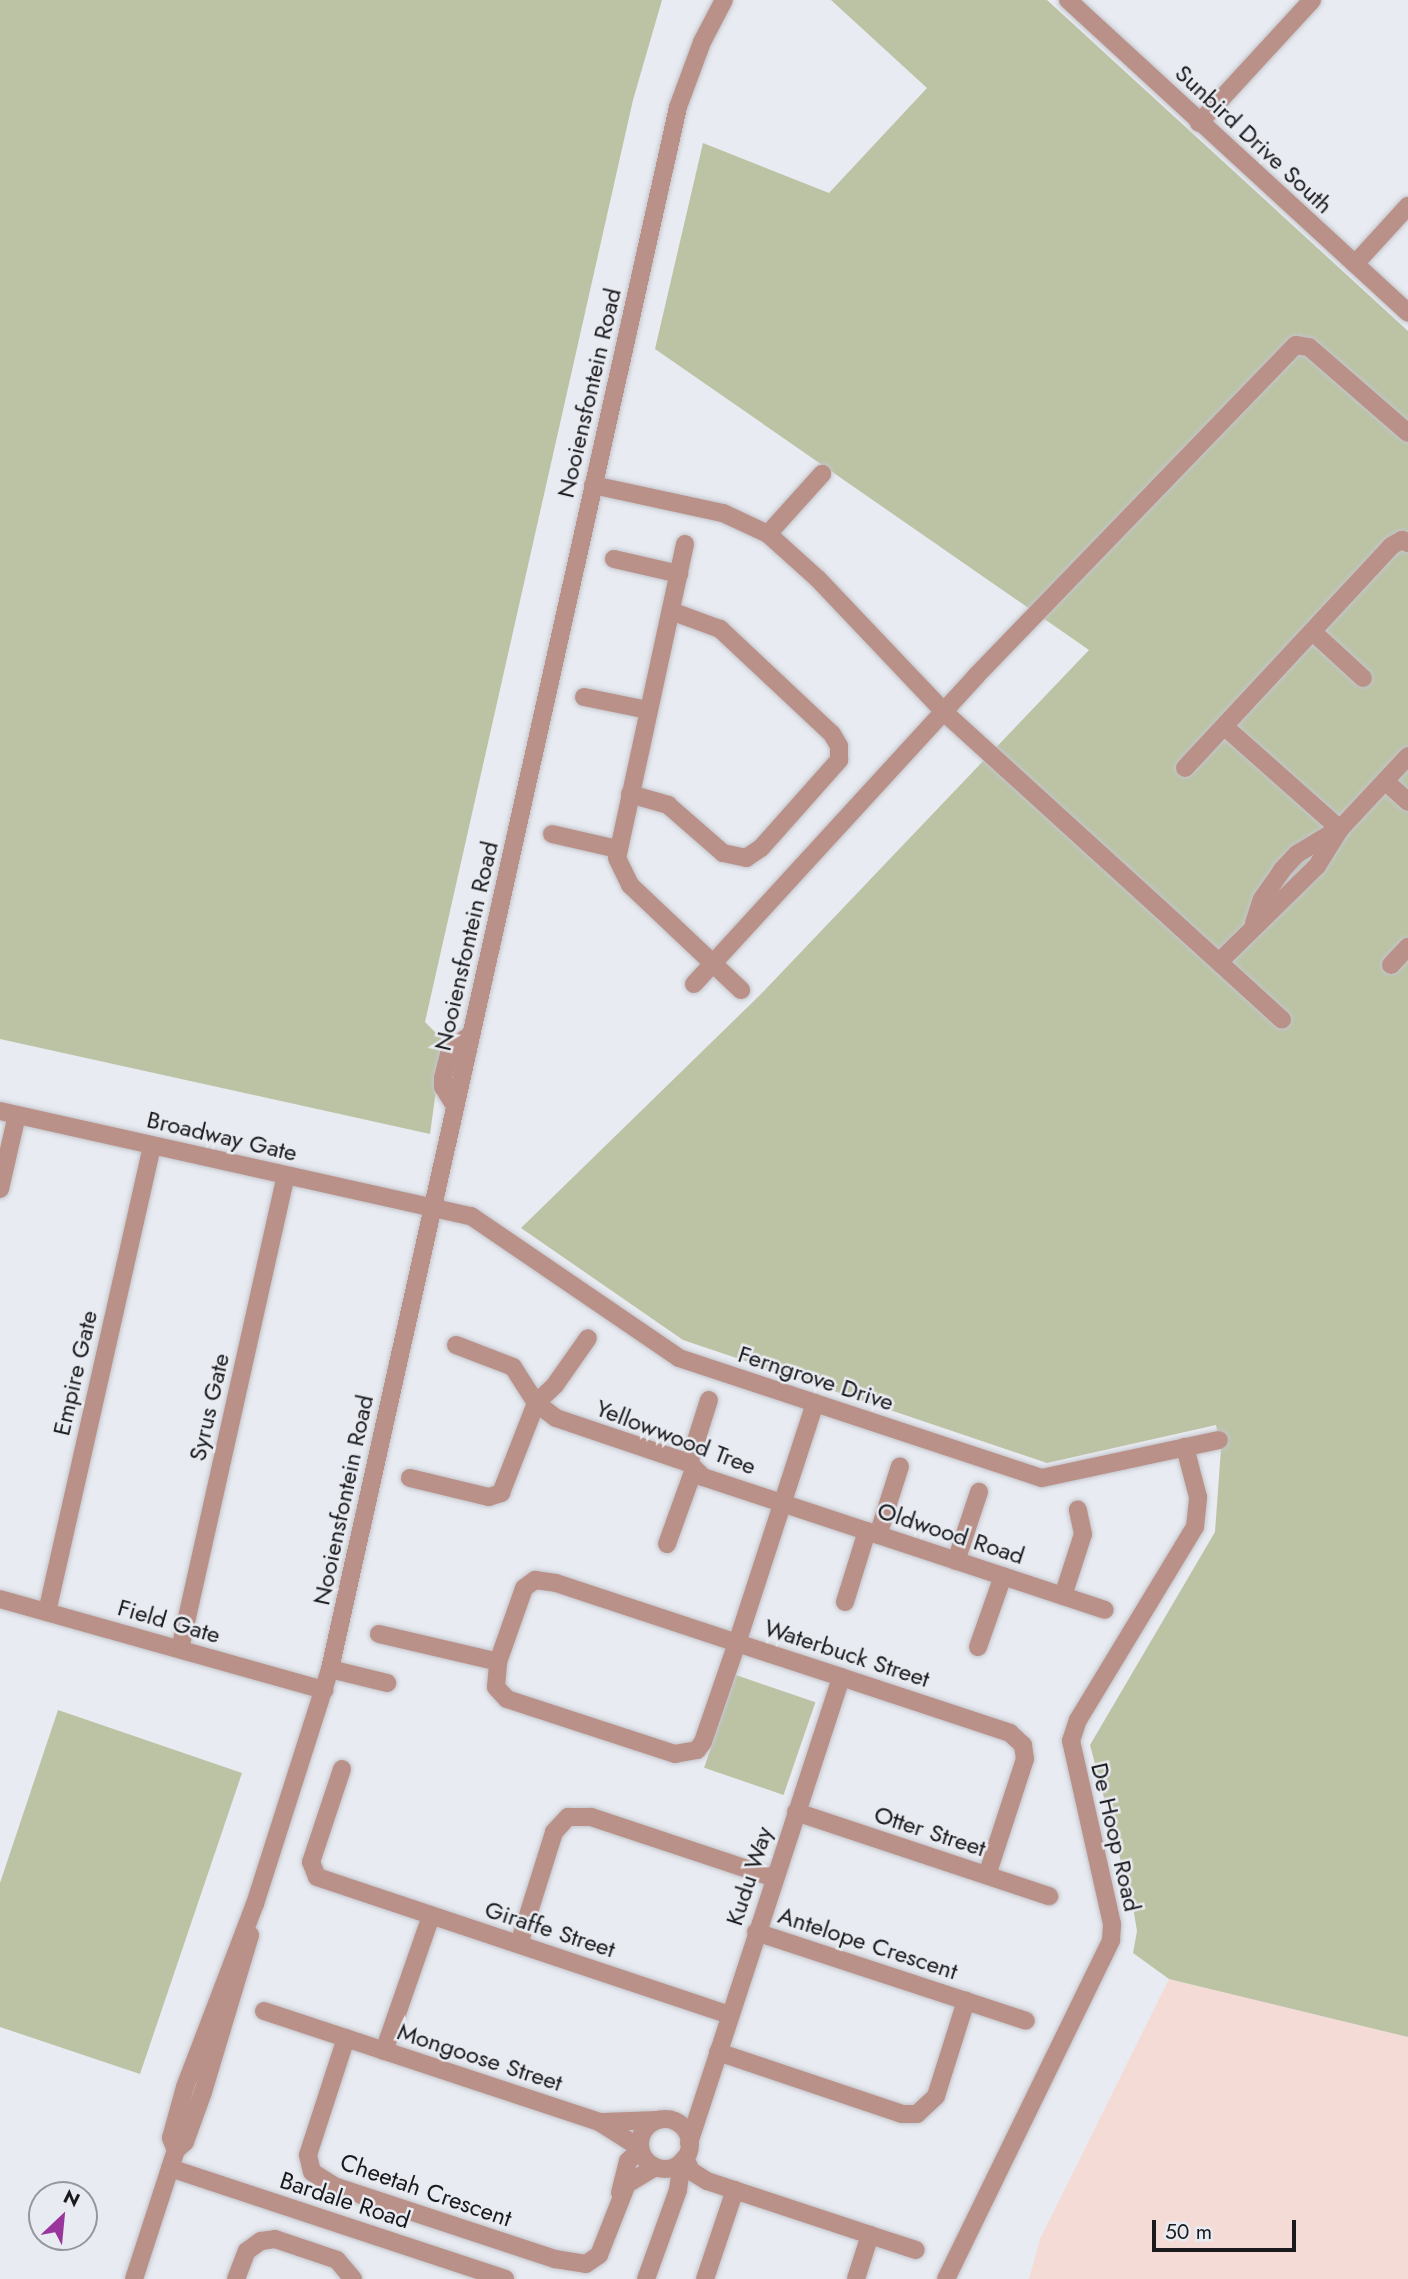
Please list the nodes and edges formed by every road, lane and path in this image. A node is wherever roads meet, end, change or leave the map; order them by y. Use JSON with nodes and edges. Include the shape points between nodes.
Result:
{"nodes":[{"id":1,"x":724,"y":0,"type":"edge"},
{"id":2,"x":1068,"y":0,"type":"edge"},
{"id":3,"x":1312,"y":0,"type":"edge"},
{"id":4,"x":1199,"y":123,"type":"junction"},
{"id":5,"x":1408,"y":206,"type":"edge"},
{"id":6,"x":1355,"y":264,"type":"junction"},
{"id":7,"x":1408,"y":313,"type":"edge"},
{"id":8,"x":1408,"y":433,"type":"edge"},
{"id":9,"x":822,"y":474,"type":"dead end"},
{"id":10,"x":593,"y":485,"type":"junction"},
{"id":11,"x":768,"y":534,"type":"junction"},
{"id":12,"x":1408,"y":542,"type":"edge"},
{"id":13,"x":685,"y":544,"type":"dead end"},
{"id":14,"x":614,"y":559,"type":"dead end"},
{"id":15,"x":679,"y":574,"type":"junction"},
{"id":16,"x":671,"y":611,"type":"junction"},
{"id":17,"x":1313,"y":632,"type":"junction"},
{"id":18,"x":1363,"y":678,"type":"dead end"},
{"id":19,"x":584,"y":697,"type":"dead end"},
{"id":20,"x":648,"y":710,"type":"junction"},
{"id":21,"x":944,"y":712,"type":"junction"},
{"id":22,"x":1225,"y":727,"type":"junction"},
{"id":23,"x":1408,"y":756,"type":"edge"},
{"id":24,"x":1185,"y":768,"type":"dead end"},
{"id":25,"x":1385,"y":781,"type":"junction"},
{"id":26,"x":629,"y":794,"type":"junction"},
{"id":27,"x":1408,"y":802,"type":"edge"},
{"id":28,"x":1340,"y":829,"type":"junction"},
{"id":29,"x":552,"y":834,"type":"dead end"},
{"id":30,"x":617,"y":849,"type":"junction"},
{"id":31,"x":1408,"y":947,"type":"edge"},
{"id":32,"x":1219,"y":962,"type":"junction"},
{"id":33,"x":712,"y":964,"type":"junction"},
{"id":34,"x":1391,"y":965,"type":"dead end"},
{"id":35,"x":694,"y":984,"type":"dead end"},
{"id":36,"x":741,"y":990,"type":"dead end"},
{"id":37,"x":1282,"y":1020,"type":"dead end"},
{"id":38,"x":8,"y":1113,"type":"edge"},
{"id":39,"x":152,"y":1146,"type":"junction"},
{"id":40,"x":286,"y":1175,"type":"junction"},
{"id":41,"x":0,"y":1189,"type":"edge"},
{"id":42,"x":433,"y":1207,"type":"junction"},
{"id":43,"x":588,"y":1338,"type":"dead end"},
{"id":44,"x":456,"y":1345,"type":"dead end"},
{"id":45,"x":709,"y":1400,"type":"dead end"},
{"id":46,"x":536,"y":1403,"type":"junction"},
{"id":47,"x":815,"y":1403,"type":"junction"},
{"id":48,"x":1219,"y":1440,"type":"dead end"},
{"id":49,"x":1185,"y":1447,"type":"junction"},
{"id":50,"x":691,"y":1466,"type":"junction"},
{"id":51,"x":900,"y":1466,"type":"dead end"},
{"id":52,"x":410,"y":1478,"type":"dead end"},
{"id":53,"x":979,"y":1492,"type":"dead end"},
{"id":54,"x":782,"y":1504,"type":"junction"},
{"id":55,"x":1078,"y":1510,"type":"dead end"},
{"id":56,"x":872,"y":1533,"type":"junction"},
{"id":57,"x":667,"y":1544,"type":"dead end"},
{"id":58,"x":956,"y":1561,"type":"junction"},
{"id":59,"x":1003,"y":1576,"type":"junction"},
{"id":60,"x":1063,"y":1596,"type":"junction"},
{"id":61,"x":0,"y":1599,"type":"edge"},
{"id":62,"x":845,"y":1602,"type":"dead end"},
{"id":63,"x":1105,"y":1610,"type":"dead end"},
{"id":64,"x":47,"y":1612,"type":"junction"},
{"id":65,"x":379,"y":1634,"type":"dead end"},
{"id":66,"x":737,"y":1643,"type":"junction"},
{"id":67,"x":978,"y":1647,"type":"dead end"},
{"id":68,"x":180,"y":1650,"type":"junction"},
{"id":69,"x":498,"y":1662,"type":"junction"},
{"id":70,"x":330,"y":1669,"type":"junction"},
{"id":71,"x":841,"y":1677,"type":"junction"},
{"id":72,"x":387,"y":1683,"type":"dead end"},
{"id":73,"x":324,"y":1690,"type":"junction"},
{"id":74,"x":342,"y":1769,"type":"dead end"},
{"id":75,"x":796,"y":1812,"type":"junction"},
{"id":76,"x":987,"y":1875,"type":"junction"},
{"id":77,"x":774,"y":1878,"type":"junction"},
{"id":78,"x":1049,"y":1896,"type":"dead end"},
{"id":79,"x":431,"y":1916,"type":"junction"},
{"id":80,"x":756,"y":1933,"type":"junction"},
{"id":81,"x":519,"y":1944,"type":"junction"},
{"id":82,"x":966,"y":2001,"type":"junction"},
{"id":83,"x":264,"y":2011,"type":"dead end"},
{"id":84,"x":729,"y":2015,"type":"junction"},
{"id":85,"x":1026,"y":2021,"type":"dead end"},
{"id":86,"x":346,"y":2039,"type":"junction"},
{"id":87,"x":384,"y":2051,"type":"junction"},
{"id":88,"x":718,"y":2052,"type":"junction"},
{"id":89,"x":705,"y":2090,"type":"junction"},
{"id":90,"x":667,"y":2120,"type":"junction"},
{"id":91,"x":599,"y":2122,"type":"junction"},
{"id":92,"x":640,"y":2149,"type":"junction"},
{"id":93,"x":685,"y":2154,"type":"junction"},
{"id":94,"x":657,"y":2167,"type":"junction"},
{"id":95,"x":170,"y":2168,"type":"junction"},
{"id":96,"x":702,"y":2179,"type":"junction"},
{"id":97,"x":678,"y":2190,"type":"junction"},
{"id":98,"x":735,"y":2190,"type":"junction"},
{"id":99,"x":620,"y":2196,"type":"junction"},
{"id":100,"x":670,"y":2208,"type":"junction"},
{"id":101,"x":870,"y":2235,"type":"junction"},
{"id":102,"x":916,"y":2250,"type":"dead end"},
{"id":103,"x":352,"y":2275,"type":"edge"},
{"id":104,"x":134,"y":2279,"type":"edge"},
{"id":105,"x":236,"y":2279,"type":"edge"},
{"id":106,"x":505,"y":2279,"type":"edge"},
{"id":107,"x":646,"y":2279,"type":"edge"},
{"id":108,"x":705,"y":2279,"type":"edge"},
{"id":109,"x":856,"y":2279,"type":"edge"},
{"id":110,"x":946,"y":2279,"type":"edge"}],
"edges":[{"from":1,"to":10,"type":"street","name":"Nooiensfontein Road","via":[[702,42],[678,107]]},
{"from":2,"to":4,"type":"street","name":"Sunbird Drive South"},
{"from":3,"to":4,"type":"street"},
{"from":4,"to":6,"type":"street","name":"Sunbird Drive South"},
{"from":5,"to":6,"type":"street"},
{"from":6,"to":7,"type":"street","name":"Sunbird Drive South"},
{"from":8,"to":21,"type":"street","via":[[1309,347],[1296,345]]},
{"from":9,"to":11,"type":"street"},
{"from":10,"to":11,"type":"street","via":[[723,513]]},
{"from":10,"to":42,"type":"street","name":"Nooiensfontein Road"},
{"from":11,"to":21,"type":"street","via":[[818,579]]},
{"from":12,"to":17,"type":"street","via":[[1402,540],[1391,547]]},
{"from":13,"to":15,"type":"street"},
{"from":14,"to":15,"type":"street"},
{"from":15,"to":16,"type":"street"},
{"from":16,"to":20,"type":"street"},
{"from":16,"to":26,"type":"street","via":[[705,620],[724,633],[832,734],[839,746],[839,760],[761,848],[746,858],[723,853],[668,805]]},
{"from":17,"to":18,"type":"street"},
{"from":17,"to":22,"type":"street"},
{"from":19,"to":20,"type":"street"},
{"from":20,"to":26,"type":"street"},
{"from":21,"to":32,"type":"street"},
{"from":21,"to":33,"type":"street"},
{"from":22,"to":24,"type":"street"},
{"from":22,"to":28,"type":"street"},
{"from":23,"to":25,"type":"street"},
{"from":25,"to":27,"type":"street"},
{"from":25,"to":28,"type":"street"},
{"from":26,"to":30,"type":"street"},
{"from":28,"to":32,"type":"street","via":[[1317,866]]},
{"from":29,"to":30,"type":"street"},
{"from":30,"to":33,"type":"street","via":[[624,877]]},
{"from":31,"to":34,"type":"street"},
{"from":32,"to":37,"type":"street"},
{"from":33,"to":35,"type":"street"},
{"from":33,"to":36,"type":"street"},
{"from":38,"to":39,"type":"street","name":"Broadway Gate"},
{"from":38,"to":41,"type":"street"},
{"from":39,"to":40,"type":"street","name":"Broadway Gate"},
{"from":39,"to":64,"type":"street","name":"Empire Gate"},
{"from":40,"to":42,"type":"street","name":"Broadway Gate"},
{"from":40,"to":68,"type":"street","name":"Syrus Gate"},
{"from":42,"to":47,"type":"street","name":"Ferngrove Drive","via":[[471,1216],[495,1229],[674,1355]]},
{"from":42,"to":70,"type":"street","name":"Nooiensfontein Road"},
{"from":43,"to":46,"type":"street","via":[[555,1385]]},
{"from":44,"to":46,"type":"street","name":"Yellowwood Tree","via":[[513,1367]]},
{"from":45,"to":50,"type":"street"},
{"from":46,"to":50,"type":"street","name":"Yellowwood Tree","via":[[556,1418]]},
{"from":46,"to":52,"type":"street","via":[[507,1485],[499,1495],[489,1497]]},
{"from":47,"to":49,"type":"street","name":"Ferngrove Drive","via":[[1047,1479]]},
{"from":47,"to":54,"type":"street"},
{"from":48,"to":49,"type":"street","name":"Ferngrove Drive"},
{"from":49,"to":110,"type":"street","name":"De Hoop Road","via":[[1198,1497],[1195,1527],[1078,1720],[1071,1741],[1112,1924],[1111,1940]]},
{"from":50,"to":54,"type":"street","name":"Yellowwood Tree","via":[[702,1477]]},
{"from":50,"to":57,"type":"street"},
{"from":51,"to":56,"type":"street"},
{"from":53,"to":58,"type":"street"},
{"from":54,"to":56,"type":"street","name":"Oldwood Road"},
{"from":54,"to":66,"type":"street"},
{"from":55,"to":60,"type":"street","via":[[1083,1534]]},
{"from":56,"to":58,"type":"street","name":"Oldwood Road"},
{"from":56,"to":62,"type":"street"},
{"from":58,"to":59,"type":"street","name":"Oldwood Road"},
{"from":59,"to":60,"type":"street","name":"Oldwood Road"},
{"from":59,"to":67,"type":"street"},
{"from":60,"to":63,"type":"street","name":"Oldwood Road"},
{"from":61,"to":64,"type":"street","name":"Field Gate"},
{"from":64,"to":68,"type":"street","name":"Field Gate"},
{"from":65,"to":69,"type":"street"},
{"from":66,"to":69,"type":"street","name":"Waterbuck Street","via":[[535,1580],[524,1588]]},
{"from":66,"to":69,"type":"street","via":[[704,1742],[693,1753],[681,1756],[506,1699],[496,1687]]},
{"from":66,"to":71,"type":"street","name":"Waterbuck Street"},
{"from":68,"to":73,"type":"street","name":"Field Gate"},
{"from":70,"to":72,"type":"street"},
{"from":70,"to":73,"type":"street","name":"Nooiensfontein Road"},
{"from":71,"to":75,"type":"street","name":"Kudu Way"},
{"from":71,"to":76,"type":"street","name":"Waterbuck Street","via":[[1010,1733],[1021,1741],[1024,1765]]},
{"from":73,"to":95,"type":"street","name":"Nooiensfontein Road","via":[[255,1904],[185,2087],[171,2138],[176,2150]]},
{"from":74,"to":79,"type":"street","name":"Giraffe Street","via":[[311,1867],[319,1878]]},
{"from":75,"to":76,"type":"street","name":"Otter Street"},
{"from":75,"to":77,"type":"street","name":"Kudu Way"},
{"from":76,"to":78,"type":"street","name":"Otter Street"},
{"from":77,"to":80,"type":"street","name":"Kudu Way"},
{"from":77,"to":81,"type":"street","via":[[591,1817],[568,1817],[554,1832]]},
{"from":79,"to":81,"type":"street","name":"Giraffe Street"},
{"from":79,"to":87,"type":"street"},
{"from":80,"to":82,"type":"street","name":"Antelope Crescent"},
{"from":80,"to":84,"type":"street","name":"Kudu Way"},
{"from":81,"to":84,"type":"street","name":"Giraffe Street"},
{"from":82,"to":85,"type":"street"},
{"from":82,"to":88,"type":"street","name":"Antelope Crescent","via":[[936,2096],[917,2114],[902,2114]]},
{"from":83,"to":86,"type":"street","name":"Mongoose Street"},
{"from":84,"to":88,"type":"street","name":"Kudu Way"},
{"from":86,"to":87,"type":"street","name":"Mongoose Street"},
{"from":86,"to":99,"type":"street","name":"Cheetah Crescent","via":[[307,2155],[312,2172],[323,2181],[575,2264],[592,2262],[599,2255]]},
{"from":87,"to":91,"type":"street","name":"Mongoose Street"},
{"from":88,"to":89,"type":"street","name":"Kudu Way"},
{"from":89,"to":90,"type":"street","name":"Kudu Way"},
{"from":89,"to":93,"type":"street","name":"Kudu Way"},
{"from":90,"to":91,"type":"street","name":"Mongoose Street"},
{"from":90,"to":92,"type":"street","via":[[645,2128]]},
{"from":90,"to":93,"type":"street","via":[[683,2127]]},
{"from":91,"to":92,"type":"street","name":"Mongoose Street"},
{"from":92,"to":94,"type":"street"},
{"from":92,"to":99,"type":"street","name":"Cheetah Crescent","via":[[628,2161]]},
{"from":93,"to":94,"type":"street"},
{"from":93,"to":96,"type":"street"},
{"from":93,"to":97,"type":"street","name":"Kudu Way"},
{"from":94,"to":99,"type":"street","name":"Cheetah Crescent","via":[[631,2180]]},
{"from":94,"to":100,"type":"street"},
{"from":95,"to":104,"type":"street","name":"Nooiensfontein Road"},
{"from":95,"to":106,"type":"street","name":"Bardale Road"},
{"from":96,"to":97,"type":"street"},
{"from":96,"to":98,"type":"street"},
{"from":97,"to":100,"type":"street","name":"Kudu Way"},
{"from":98,"to":101,"type":"street"},
{"from":98,"to":108,"type":"street"},
{"from":100,"to":107,"type":"street","name":"Kudu Way"},
{"from":101,"to":102,"type":"street"},
{"from":101,"to":109,"type":"street"},
{"from":103,"to":105,"type":"street","via":[[337,2260],[269,2239],[247,2251]]}]}
